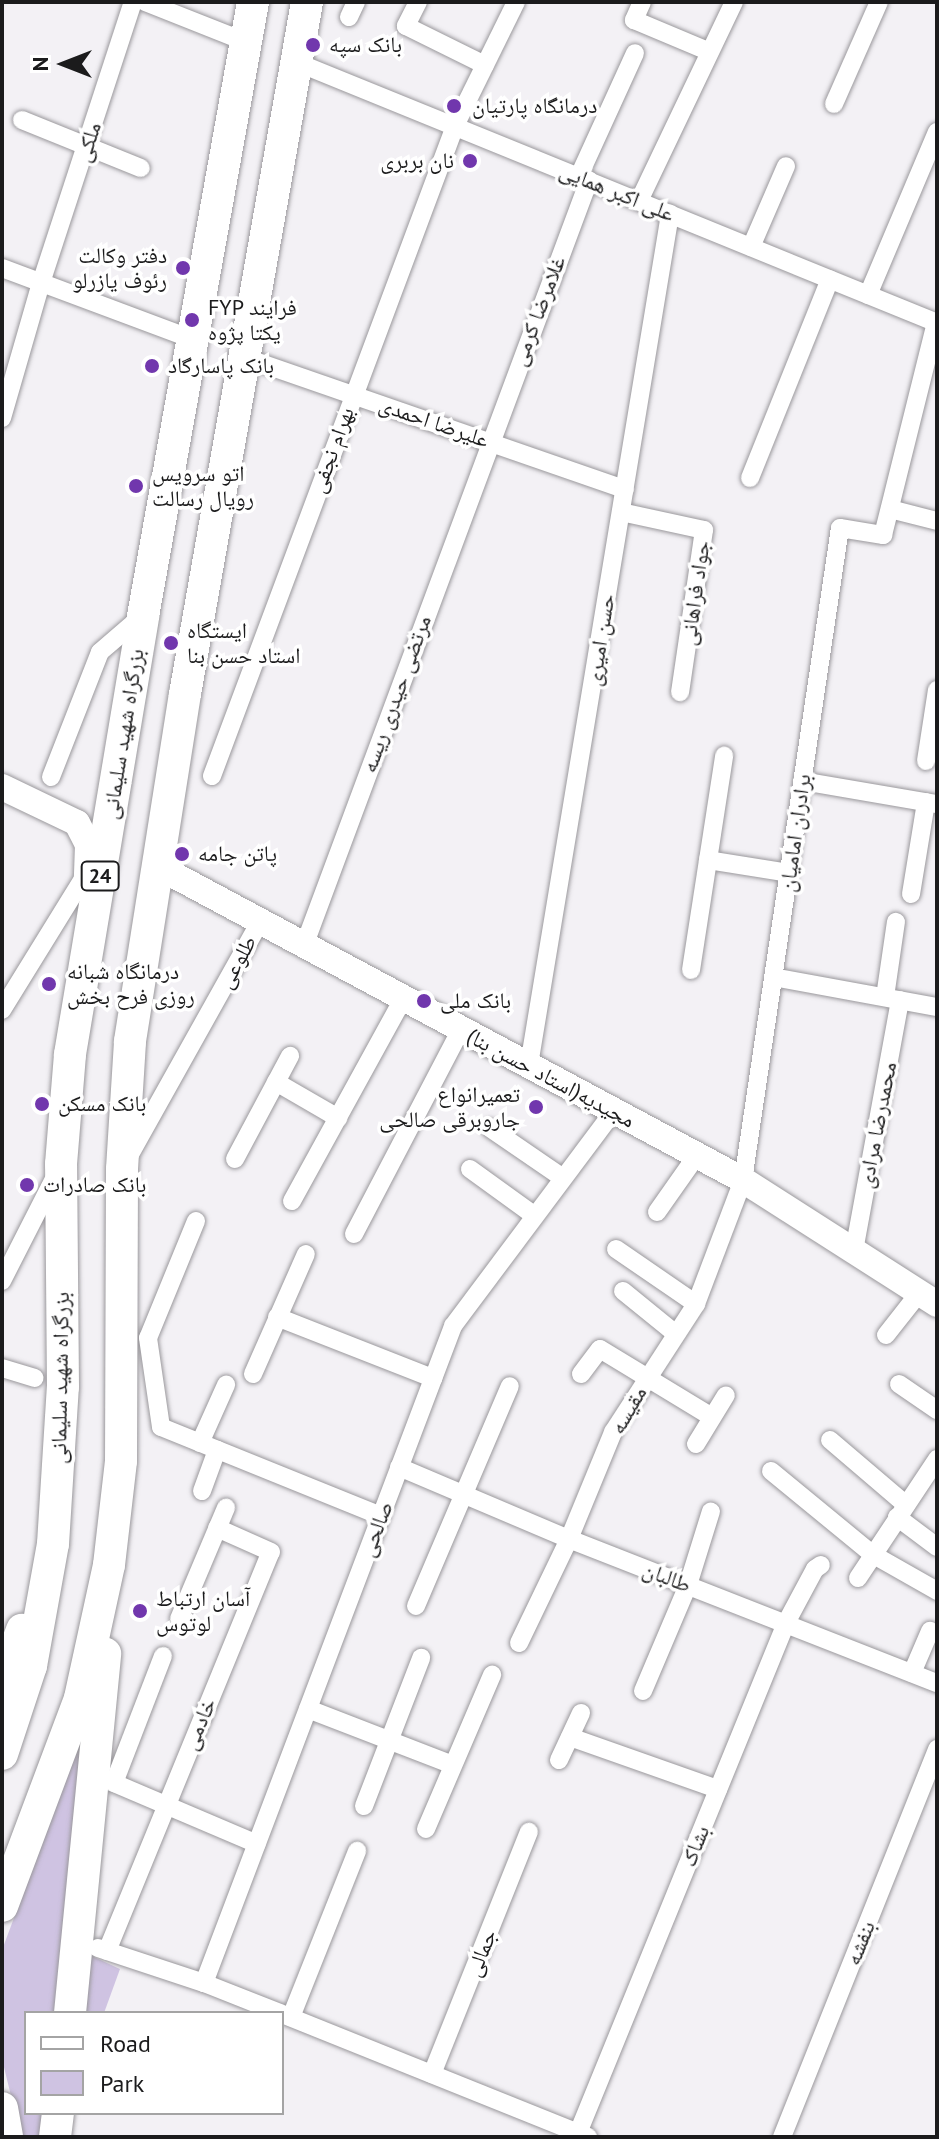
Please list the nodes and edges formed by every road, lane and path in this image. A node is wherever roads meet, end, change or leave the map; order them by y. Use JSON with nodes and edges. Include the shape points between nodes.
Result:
{"nodes":[{"id":1,"x":133,"y":2,"type":"edge"},
{"id":2,"x":145,"y":2,"type":"edge"},
{"id":3,"x":253,"y":2,"type":"edge"},
{"id":4,"x":307,"y":2,"type":"edge"},
{"id":5,"x":418,"y":2,"type":"edge"},
{"id":6,"x":516,"y":2,"type":"edge"},
{"id":7,"x":642,"y":2,"type":"edge"},
{"id":8,"x":734,"y":2,"type":"edge"},
{"id":9,"x":879,"y":2,"type":"edge"},
{"id":10,"x":168,"y":6,"type":"edge"},
{"id":11,"x":246,"y":42,"type":"junction"},
{"id":12,"x":710,"y":52,"type":"junction"},
{"id":13,"x":635,"y":53,"type":"dead end"},
{"id":14,"x":296,"y":62,"type":"junction"},
{"id":15,"x":485,"y":65,"type":"junction"},
{"id":16,"x":834,"y":104,"type":"dead end"},
{"id":17,"x":22,"y":120,"type":"dead end"},
{"id":18,"x":455,"y":126,"type":"junction"},
{"id":19,"x":937,"y":132,"type":"edge"},
{"id":20,"x":87,"y":146,"type":"junction"},
{"id":21,"x":786,"y":166,"type":"dead end"},
{"id":22,"x":141,"y":168,"type":"dead end"},
{"id":23,"x":584,"y":178,"type":"junction"},
{"id":24,"x":639,"y":201,"type":"junction"},
{"id":25,"x":670,"y":214,"type":"junction"},
{"id":26,"x":751,"y":247,"type":"junction"},
{"id":27,"x":2,"y":268,"type":"edge"},
{"id":28,"x":830,"y":279,"type":"junction"},
{"id":29,"x":41,"y":283,"type":"junction"},
{"id":30,"x":868,"y":295,"type":"junction"},
{"id":31,"x":937,"y":323,"type":"edge"},
{"id":32,"x":192,"y":339,"type":"junction"},
{"id":33,"x":243,"y":357,"type":"junction"},
{"id":34,"x":353,"y":394,"type":"junction"},
{"id":35,"x":2,"y":418,"type":"edge"},
{"id":36,"x":488,"y":442,"type":"junction"},
{"id":37,"x":750,"y":478,"type":"dead end"},
{"id":38,"x":625,"y":489,"type":"junction"},
{"id":39,"x":890,"y":509,"type":"junction"},
{"id":40,"x":621,"y":512,"type":"junction"},
{"id":41,"x":937,"y":521,"type":"edge"},
{"id":42,"x":143,"y":616,"type":"junction"},
{"id":43,"x":937,"y":690,"type":"edge"},
{"id":44,"x":680,"y":692,"type":"dead end"},
{"id":45,"x":724,"y":756,"type":"dead end"},
{"id":46,"x":926,"y":761,"type":"dead end"},
{"id":47,"x":212,"y":776,"type":"dead end"},
{"id":48,"x":51,"y":777,"type":"dead end"},
{"id":49,"x":802,"y":781,"type":"junction"},
{"id":50,"x":2,"y":787,"type":"edge"},
{"id":51,"x":932,"y":803,"type":"edge"},
{"id":52,"x":708,"y":860,"type":"junction"},
{"id":53,"x":157,"y":866,"type":"junction"},
{"id":54,"x":88,"y":871,"type":"junction"},
{"id":55,"x":789,"y":873,"type":"junction"},
{"id":56,"x":911,"y":894,"type":"dead end"},
{"id":57,"x":260,"y":922,"type":"junction"},
{"id":58,"x":896,"y":922,"type":"dead end"},
{"id":59,"x":304,"y":946,"type":"junction"},
{"id":60,"x":691,"y":970,"type":"dead end"},
{"id":61,"x":773,"y":977,"type":"junction"},
{"id":62,"x":403,"y":999,"type":"junction"},
{"id":63,"x":893,"y":999,"type":"junction"},
{"id":64,"x":937,"y":1007,"type":"edge"},
{"id":65,"x":2,"y":1010,"type":"edge"},
{"id":66,"x":461,"y":1029,"type":"junction"},
{"id":67,"x":70,"y":1054,"type":"junction"},
{"id":68,"x":290,"y":1056,"type":"dead end"},
{"id":69,"x":529,"y":1065,"type":"junction"},
{"id":70,"x":276,"y":1082,"type":"junction"},
{"id":71,"x":614,"y":1111,"type":"junction"},
{"id":72,"x":338,"y":1118,"type":"junction"},
{"id":73,"x":490,"y":1128,"type":"dead end"},
{"id":74,"x":697,"y":1155,"type":"junction"},
{"id":75,"x":235,"y":1159,"type":"dead end"},
{"id":76,"x":61,"y":1164,"type":"junction"},
{"id":77,"x":122,"y":1169,"type":"junction"},
{"id":78,"x":470,"y":1169,"type":"dead end"},
{"id":79,"x":563,"y":1178,"type":"junction"},
{"id":80,"x":743,"y":1180,"type":"junction"},
{"id":81,"x":292,"y":1201,"type":"dead end"},
{"id":82,"x":657,"y":1212,"type":"dead end"},
{"id":83,"x":535,"y":1216,"type":"junction"},
{"id":84,"x":196,"y":1221,"type":"dead end"},
{"id":85,"x":354,"y":1234,"type":"dead end"},
{"id":86,"x":616,"y":1249,"type":"dead end"},
{"id":87,"x":854,"y":1251,"type":"junction"},
{"id":88,"x":306,"y":1254,"type":"dead end"},
{"id":89,"x":2,"y":1281,"type":"edge"},
{"id":90,"x":623,"y":1291,"type":"dead end"},
{"id":91,"x":928,"y":1298,"type":"edge"},
{"id":92,"x":696,"y":1304,"type":"junction"},
{"id":93,"x":277,"y":1317,"type":"junction"},
{"id":94,"x":676,"y":1334,"type":"junction"},
{"id":95,"x":886,"y":1335,"type":"dead end"},
{"id":96,"x":3,"y":1370,"type":"edge"},
{"id":97,"x":253,"y":1374,"type":"dead end"},
{"id":98,"x":581,"y":1374,"type":"dead end"},
{"id":99,"x":647,"y":1377,"type":"junction"},
{"id":100,"x":34,"y":1378,"type":"dead end"},
{"id":101,"x":433,"y":1378,"type":"junction"},
{"id":102,"x":899,"y":1384,"type":"dead end"},
{"id":103,"x":226,"y":1385,"type":"dead end"},
{"id":104,"x":510,"y":1386,"type":"dead end"},
{"id":105,"x":726,"y":1395,"type":"dead end"},
{"id":106,"x":937,"y":1410,"type":"edge"},
{"id":107,"x":712,"y":1417,"type":"junction"},
{"id":108,"x":830,"y":1440,"type":"dead end"},
{"id":109,"x":696,"y":1444,"type":"dead end"},
{"id":110,"x":209,"y":1447,"type":"junction"},
{"id":111,"x":937,"y":1459,"type":"edge"},
{"id":112,"x":399,"y":1467,"type":"junction"},
{"id":113,"x":771,"y":1471,"type":"dead end"},
{"id":114,"x":202,"y":1491,"type":"dead end"},
{"id":115,"x":466,"y":1494,"type":"junction"},
{"id":116,"x":226,"y":1508,"type":"dead end"},
{"id":117,"x":711,"y":1511,"type":"dead end"},
{"id":118,"x":902,"y":1511,"type":"junction"},
{"id":119,"x":381,"y":1516,"type":"junction"},
{"id":120,"x":217,"y":1528,"type":"junction"},
{"id":121,"x":569,"y":1539,"type":"junction"},
{"id":122,"x":53,"y":1544,"type":"junction"},
{"id":123,"x":937,"y":1547,"type":"edge"},
{"id":124,"x":872,"y":1554,"type":"junction"},
{"id":125,"x":109,"y":1565,"type":"junction"},
{"id":126,"x":821,"y":1565,"type":"dead end"},
{"id":127,"x":858,"y":1578,"type":"dead end"},
{"id":128,"x":688,"y":1585,"type":"junction"},
{"id":129,"x":937,"y":1591,"type":"edge"},
{"id":130,"x":416,"y":1606,"type":"dead end"},
{"id":131,"x":179,"y":1619,"type":"dead end"},
{"id":132,"x":786,"y":1623,"type":"junction"},
{"id":133,"x":930,"y":1631,"type":"dead end"},
{"id":134,"x":519,"y":1643,"type":"dead end"},
{"id":135,"x":163,"y":1656,"type":"dead end"},
{"id":136,"x":421,"y":1658,"type":"dead end"},
{"id":137,"x":912,"y":1673,"type":"junction"},
{"id":138,"x":492,"y":1675,"type":"dead end"},
{"id":139,"x":2,"y":1683,"type":"edge"},
{"id":140,"x":937,"y":1683,"type":"edge"},
{"id":141,"x":643,"y":1691,"type":"dead end"},
{"id":142,"x":308,"y":1709,"type":"junction"},
{"id":143,"x":581,"y":1713,"type":"dead end"},
{"id":144,"x":570,"y":1737,"type":"junction"},
{"id":145,"x":387,"y":1739,"type":"junction"},
{"id":146,"x":937,"y":1749,"type":"edge"},
{"id":147,"x":2,"y":1754,"type":"edge"},
{"id":148,"x":559,"y":1760,"type":"dead end"},
{"id":149,"x":453,"y":1765,"type":"junction"},
{"id":150,"x":718,"y":1789,"type":"junction"},
{"id":151,"x":364,"y":1806,"type":"dead end"},
{"id":152,"x":165,"y":1807,"type":"junction"},
{"id":153,"x":426,"y":1829,"type":"dead end"},
{"id":154,"x":529,"y":1832,"type":"dead end"},
{"id":155,"x":257,"y":1844,"type":"junction"},
{"id":156,"x":357,"y":1851,"type":"dead end"},
{"id":157,"x":2,"y":1906,"type":"edge"},
{"id":158,"x":93,"y":1946,"type":"junction"},
{"id":159,"x":204,"y":1983,"type":"junction"},
{"id":160,"x":71,"y":2011,"type":"edge"},
{"id":161,"x":274,"y":2011,"type":"edge"},
{"id":162,"x":284,"y":2015,"type":"edge"},
{"id":163,"x":432,"y":2074,"type":"junction"},
{"id":164,"x":2,"y":2108,"type":"edge"},
{"id":165,"x":58,"y":2115,"type":"edge"},
{"id":166,"x":583,"y":2135,"type":"edge"},
{"id":167,"x":7,"y":2137,"type":"edge"},
{"id":168,"x":55,"y":2137,"type":"edge"},
{"id":169,"x":782,"y":2137,"type":"edge"}],
"edges":[{"from":1,"to":20,"type":"street","name":"ملکی"},
{"from":2,"to":10,"type":"street"},
{"from":3,"to":11,"type":"highway","name":"بزرگراه شهید سلیمانی","number":"24"},
{"from":4,"to":14,"type":"highway","number":"24"},
{"from":5,"to":15,"type":"street","via":[[406,26]]},
{"from":6,"to":15,"type":"street","name":"بهرام نجفی"},
{"from":7,"to":12,"type":"street","via":[[634,20]]},
{"from":8,"to":12,"type":"street"},
{"from":9,"to":16,"type":"street"},
{"from":10,"to":11,"type":"street"},
{"from":11,"to":32,"type":"highway","name":"بزرگراه شهید سلیمانی","number":"24"},
{"from":12,"to":24,"type":"street"},
{"from":13,"to":23,"type":"street","name":"غلامرضا کرمی"},
{"from":14,"to":18,"type":"street","name":"علی اکبر همایی"},
{"from":14,"to":33,"type":"highway","number":"24"},
{"from":15,"to":18,"type":"street","name":"بهرام نجفی"},
{"from":17,"to":20,"type":"street"},
{"from":18,"to":23,"type":"street","name":"علی اکبر همایی"},
{"from":18,"to":34,"type":"street","name":"بهرام نجفی"},
{"from":19,"to":30,"type":"street"},
{"from":20,"to":22,"type":"street"},
{"from":20,"to":29,"type":"street","name":"ملکی"},
{"from":21,"to":26,"type":"street"},
{"from":23,"to":24,"type":"street","name":"علی اکبر همایی"},
{"from":23,"to":36,"type":"street","name":"غلامرضا کرمی"},
{"from":24,"to":25,"type":"street","name":"علی اکبر همایی"},
{"from":25,"to":26,"type":"street","name":"علی اکبر همایی"},
{"from":25,"to":38,"type":"street","name":"حسن امیری"},
{"from":26,"to":28,"type":"street","name":"علی اکبر همایی"},
{"from":27,"to":29,"type":"street"},
{"from":28,"to":30,"type":"street","name":"علی اکبر همایی"},
{"from":28,"to":37,"type":"street"},
{"from":29,"to":32,"type":"street"},
{"from":29,"to":35,"type":"street","name":"ملکی"},
{"from":30,"to":31,"type":"street","name":"علی اکبر همایی"},
{"from":31,"to":39,"type":"street"},
{"from":32,"to":42,"type":"highway","name":"بزرگراه شهید سلیمانی","number":"24"},
{"from":33,"to":34,"type":"street","name":"علیرضا احمدی"},
{"from":33,"to":53,"type":"highway","number":"24"},
{"from":34,"to":36,"type":"street","name":"علیرضا احمدی"},
{"from":34,"to":47,"type":"street","name":"بهرام نجفی"},
{"from":36,"to":38,"type":"street","name":"علیرضا احمدی"},
{"from":36,"to":59,"type":"street","name":"مرتضی حیدری ریسه"},
{"from":38,"to":40,"type":"street","name":"حسن امیری"},
{"from":39,"to":41,"type":"street"},
{"from":39,"to":49,"type":"street","name":"برادران امامیان","via":[[883,535],[840,528]]},
{"from":40,"to":44,"type":"street","name":"جواد فراهانی","via":[[704,530]]},
{"from":40,"to":69,"type":"street","name":"حسن امیری"},
{"from":42,"to":48,"type":"street","via":[[100,652]]},
{"from":42,"to":67,"type":"highway","name":"بزرگراه شهید سلیمانی","number":"24"},
{"from":43,"to":46,"type":"street"},
{"from":45,"to":52,"type":"street"},
{"from":49,"to":51,"type":"street"},
{"from":49,"to":55,"type":"street","name":"برادران امامیان"},
{"from":50,"to":54,"type":"main road","via":[[77,823],[88,845]]},
{"from":51,"to":56,"type":"street"},
{"from":52,"to":55,"type":"street"},
{"from":52,"to":60,"type":"street"},
{"from":53,"to":57,"type":"main road","name":"مجیدیه(استاد حسن بنا)"},
{"from":53,"to":77,"type":"highway","number":"24","via":[[130,1041]]},
{"from":54,"to":65,"type":"street"},
{"from":54,"to":67,"type":"main road"},
{"from":55,"to":61,"type":"street","name":"برادران امامیان"},
{"from":57,"to":59,"type":"main road","name":"مجیدیه(استاد حسن بنا)"},
{"from":57,"to":77,"type":"street","name":"طلوعی"},
{"from":58,"to":63,"type":"street","name":"محمدرضا مرادی"},
{"from":59,"to":62,"type":"main road","name":"مجیدیه(استاد حسن بنا)"},
{"from":61,"to":63,"type":"street"},
{"from":61,"to":80,"type":"street","name":"برادران امامیان"},
{"from":62,"to":66,"type":"main road","name":"مجیدیه(استاد حسن بنا)"},
{"from":62,"to":72,"type":"street"},
{"from":63,"to":64,"type":"street"},
{"from":63,"to":87,"type":"street","name":"محمدرضا مرادی"},
{"from":66,"to":69,"type":"main road","name":"مجیدیه(استاد حسن بنا)"},
{"from":66,"to":85,"type":"street"},
{"from":67,"to":76,"type":"highway","name":"بزرگراه شهید سلیمانی","number":"24"},
{"from":68,"to":70,"type":"street"},
{"from":69,"to":71,"type":"main road","name":"مجیدیه(استاد حسن بنا)"},
{"from":70,"to":72,"type":"street"},
{"from":70,"to":75,"type":"street"},
{"from":71,"to":74,"type":"main road","name":"مجیدیه(استاد حسن بنا)"},
{"from":71,"to":79,"type":"street","name":"صالحی"},
{"from":72,"to":81,"type":"street"},
{"from":73,"to":79,"type":"street"},
{"from":74,"to":80,"type":"main road","name":"مجیدیه(استاد حسن بنا)"},
{"from":74,"to":82,"type":"street"},
{"from":76,"to":89,"type":"street"},
{"from":76,"to":122,"type":"highway","name":"بزرگراه شهید سلیمانی","number":"24","via":[[63,1387]]},
{"from":77,"to":125,"type":"highway","number":"24","via":[[121,1461]]},
{"from":78,"to":83,"type":"street"},
{"from":79,"to":83,"type":"street","name":"صالحی"},
{"from":80,"to":87,"type":"main road","name":"مجیدیه(استاد حسن بنا)"},
{"from":80,"to":92,"type":"street","name":"مقیسه"},
{"from":83,"to":101,"type":"street","name":"صالحی","via":[[453,1326]]},
{"from":84,"to":110,"type":"street","via":[[148,1338],[161,1427]]},
{"from":86,"to":92,"type":"street"},
{"from":87,"to":91,"type":"main road","name":"مجیدیه(استاد حسن بنا)"},
{"from":88,"to":93,"type":"street"},
{"from":90,"to":94,"type":"street"},
{"from":91,"to":95,"type":"street"},
{"from":92,"to":94,"type":"street","name":"مقیسه"},
{"from":93,"to":97,"type":"street"},
{"from":93,"to":101,"type":"street"},
{"from":94,"to":99,"type":"street","name":"مقیسه"},
{"from":96,"to":100,"type":"street"},
{"from":98,"to":99,"type":"street","via":[[600,1349]]},
{"from":99,"to":107,"type":"street"},
{"from":99,"to":121,"type":"street","name":"مقیسه","via":[[613,1432]]},
{"from":101,"to":112,"type":"street","name":"صالحی"},
{"from":102,"to":106,"type":"street"},
{"from":103,"to":110,"type":"street"},
{"from":104,"to":115,"type":"street"},
{"from":105,"to":107,"type":"street"},
{"from":107,"to":109,"type":"street"},
{"from":108,"to":118,"type":"street"},
{"from":110,"to":114,"type":"street"},
{"from":110,"to":119,"type":"street"},
{"from":111,"to":118,"type":"street"},
{"from":112,"to":115,"type":"street","name":"طالبان"},
{"from":112,"to":119,"type":"street","name":"صالحی"},
{"from":113,"to":124,"type":"street"},
{"from":115,"to":121,"type":"street","name":"طالبان"},
{"from":115,"to":130,"type":"street"},
{"from":116,"to":120,"type":"street"},
{"from":117,"to":128,"type":"street"},
{"from":118,"to":123,"type":"street"},
{"from":118,"to":124,"type":"street"},
{"from":119,"to":142,"type":"street","name":"صالحی"},
{"from":120,"to":131,"type":"street"},
{"from":120,"to":152,"type":"street","name":"خادمی","via":[[271,1552]]},
{"from":121,"to":128,"type":"street","name":"طالبان"},
{"from":121,"to":134,"type":"street","name":"مقیسه"},
{"from":122,"to":139,"type":"highway"},
{"from":122,"to":147,"type":"highway","name":"بزرگراه شهید سلیمانی","number":"24","via":[[31,1666]]},
{"from":124,"to":127,"type":"street"},
{"from":124,"to":129,"type":"street"},
{"from":125,"to":157,"type":"highway","number":"24","via":[[80,1698]]},
{"from":125,"to":158,"type":"highway"},
{"from":126,"to":132,"type":"street","name":"بشاک"},
{"from":128,"to":132,"type":"street","name":"طالبان"},
{"from":128,"to":141,"type":"street"},
{"from":132,"to":137,"type":"street","name":"طالبان"},
{"from":132,"to":150,"type":"street","name":"بشاک"},
{"from":133,"to":137,"type":"street"},
{"from":135,"to":152,"type":"street","via":[[114,1779],[117,1787]]},
{"from":136,"to":145,"type":"street"},
{"from":137,"to":140,"type":"street","name":"طالبان"},
{"from":138,"to":149,"type":"street"},
{"from":142,"to":145,"type":"street"},
{"from":142,"to":155,"type":"street","name":"صالحی"},
{"from":143,"to":144,"type":"street"},
{"from":144,"to":148,"type":"street"},
{"from":144,"to":150,"type":"street"},
{"from":145,"to":149,"type":"street"},
{"from":145,"to":151,"type":"street"},
{"from":146,"to":169,"type":"street","name":"بنفشه"},
{"from":149,"to":153,"type":"street"},
{"from":150,"to":166,"type":"street","name":"بشاک"},
{"from":152,"to":155,"type":"street"},
{"from":152,"to":158,"type":"street","name":"خادمی"},
{"from":154,"to":163,"type":"street","name":"جمالی"},
{"from":155,"to":159,"type":"street","name":"صالحی"},
{"from":156,"to":162,"type":"street"},
{"from":158,"to":159,"type":"street"},
{"from":158,"to":160,"type":"highway"},
{"from":159,"to":161,"type":"street"},
{"from":162,"to":163,"type":"street"},
{"from":163,"to":166,"type":"street"},
{"from":164,"to":167,"type":"highway"},
{"from":165,"to":168,"type":"highway"}]}
